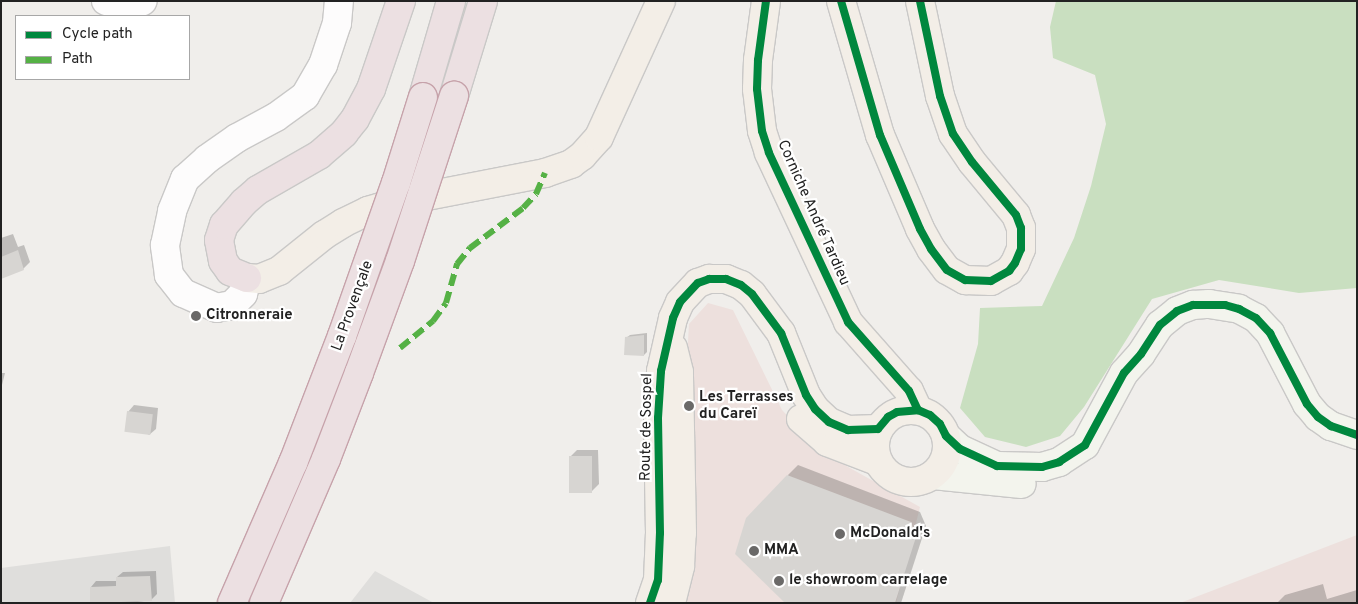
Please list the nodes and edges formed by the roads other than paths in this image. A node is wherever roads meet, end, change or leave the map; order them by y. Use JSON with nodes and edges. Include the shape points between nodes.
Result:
{"nodes":[{"id":1,"x":106,"y":1,"type":"edge"},
{"id":2,"x":144,"y":1,"type":"edge"},
{"id":3,"x":339,"y":1,"type":"edge"},
{"id":4,"x":401,"y":1,"type":"edge"},
{"id":5,"x":452,"y":1,"type":"edge"},
{"id":6,"x":483,"y":1,"type":"edge"},
{"id":7,"x":661,"y":1,"type":"edge"},
{"id":8,"x":766,"y":1,"type":"edge"},
{"id":9,"x":841,"y":1,"type":"edge"},
{"id":10,"x":920,"y":1,"type":"edge"},
{"id":11,"x":247,"y":278,"type":"junction"},
{"id":12,"x":761,"y":308,"type":"junction"},
{"id":13,"x":669,"y":334,"type":"junction"},
{"id":14,"x":1142,"y":354,"type":"junction"},
{"id":15,"x":892,"y":373,"type":"junction"},
{"id":16,"x":918,"y":410,"type":"junction"},
{"id":17,"x":883,"y":423,"type":"junction"},
{"id":18,"x":1357,"y":435,"type":"edge"},
{"id":19,"x":946,"y":436,"type":"junction"},
{"id":20,"x":878,"y":461,"type":"junction"},
{"id":21,"x":933,"y":476,"type":"junction"},
{"id":22,"x":232,"y":603,"type":"edge"},
{"id":23,"x":264,"y":603,"type":"edge"},
{"id":24,"x":650,"y":603,"type":"edge"},
{"id":25,"x":671,"y":603,"type":"edge"}],
"edges":[{"from":1,"to":2,"type":"street","via":[[127,8]]},
{"from":3,"to":11,"type":"street","via":[[337,23],[323,65],[305,96],[276,118],[236,138],[206,160],[186,179],[172,211],[165,245],[169,275],[183,293],[217,308],[232,305],[243,294]]},
{"from":4,"to":11,"type":"highway","via":[[370,89],[355,119],[318,155],[258,190],[224,225],[219,240],[223,261],[230,271]]},
{"from":5,"to":22,"type":"highway","name":"La Provençale","bridge":true,"via":[[384,220],[293,463]]},
{"from":6,"to":23,"type":"highway","name":"La Provençale","bridge":true,"via":[[400,261],[326,459]]},
{"from":7,"to":11,"type":"main road","via":[[599,137],[582,156],[545,173],[401,201],[368,211],[324,234],[279,271],[259,279]]},
{"from":8,"to":15,"type":"main road","name":"Corniche André Tardieu","via":[[757,89],[762,131],[769,153],[848,322]]},
{"from":9,"to":10,"type":"main road","via":[[880,135],[920,229],[947,270],[965,280],[991,281],[1009,271],[1015,263],[1021,249],[1021,228],[1016,215],[953,134],[940,96]]},
{"from":12,"to":13,"type":"main road","name":"Route de Sospel","via":[[741,285],[726,279],[698,282],[680,302]]},
{"from":12,"to":17,"type":"main road","name":"Route de Sospel","via":[[781,333],[815,409],[829,422],[848,430]]},
{"from":12,"to":20,"type":"main road","via":[[766,342],[777,376],[802,421],[827,442]]},
{"from":13,"to":24,"type":"main road","name":"Route de Sospel","via":[[661,371],[658,418],[658,580]]},
{"from":13,"to":25,"type":"main road","name":"Route de Sospel","via":[[679,372],[682,532],[680,566]]},
{"from":14,"to":18,"type":"main road","via":[[1160,325],[1177,311],[1209,304],[1239,309],[1256,318],[1270,333],[1307,404],[1318,417],[1331,426]]},
{"from":14,"to":19,"type":"main road","via":[[1124,373],[1085,445],[1060,462],[1042,467],[998,466],[960,449]]},
{"from":14,"to":21,"type":"main road","via":[[1139,378],[1099,454],[1086,467],[1066,479],[1042,485]]},
{"from":15,"to":16,"type":"main road","name":"Corniche André Tardieu","via":[[909,391]]},
{"from":15,"to":17,"type":"main road"},
{"from":16,"to":17,"type":"main road","via":[[897,412]]},
{"from":16,"to":19,"type":"main road","via":[[940,424]]},
{"from":17,"to":20,"type":"main road","via":[[875,440]]},
{"from":19,"to":21,"type":"main road","via":[[946,458]]},
{"from":20,"to":21,"type":"main road","via":[[895,479],[921,481]]}]}
